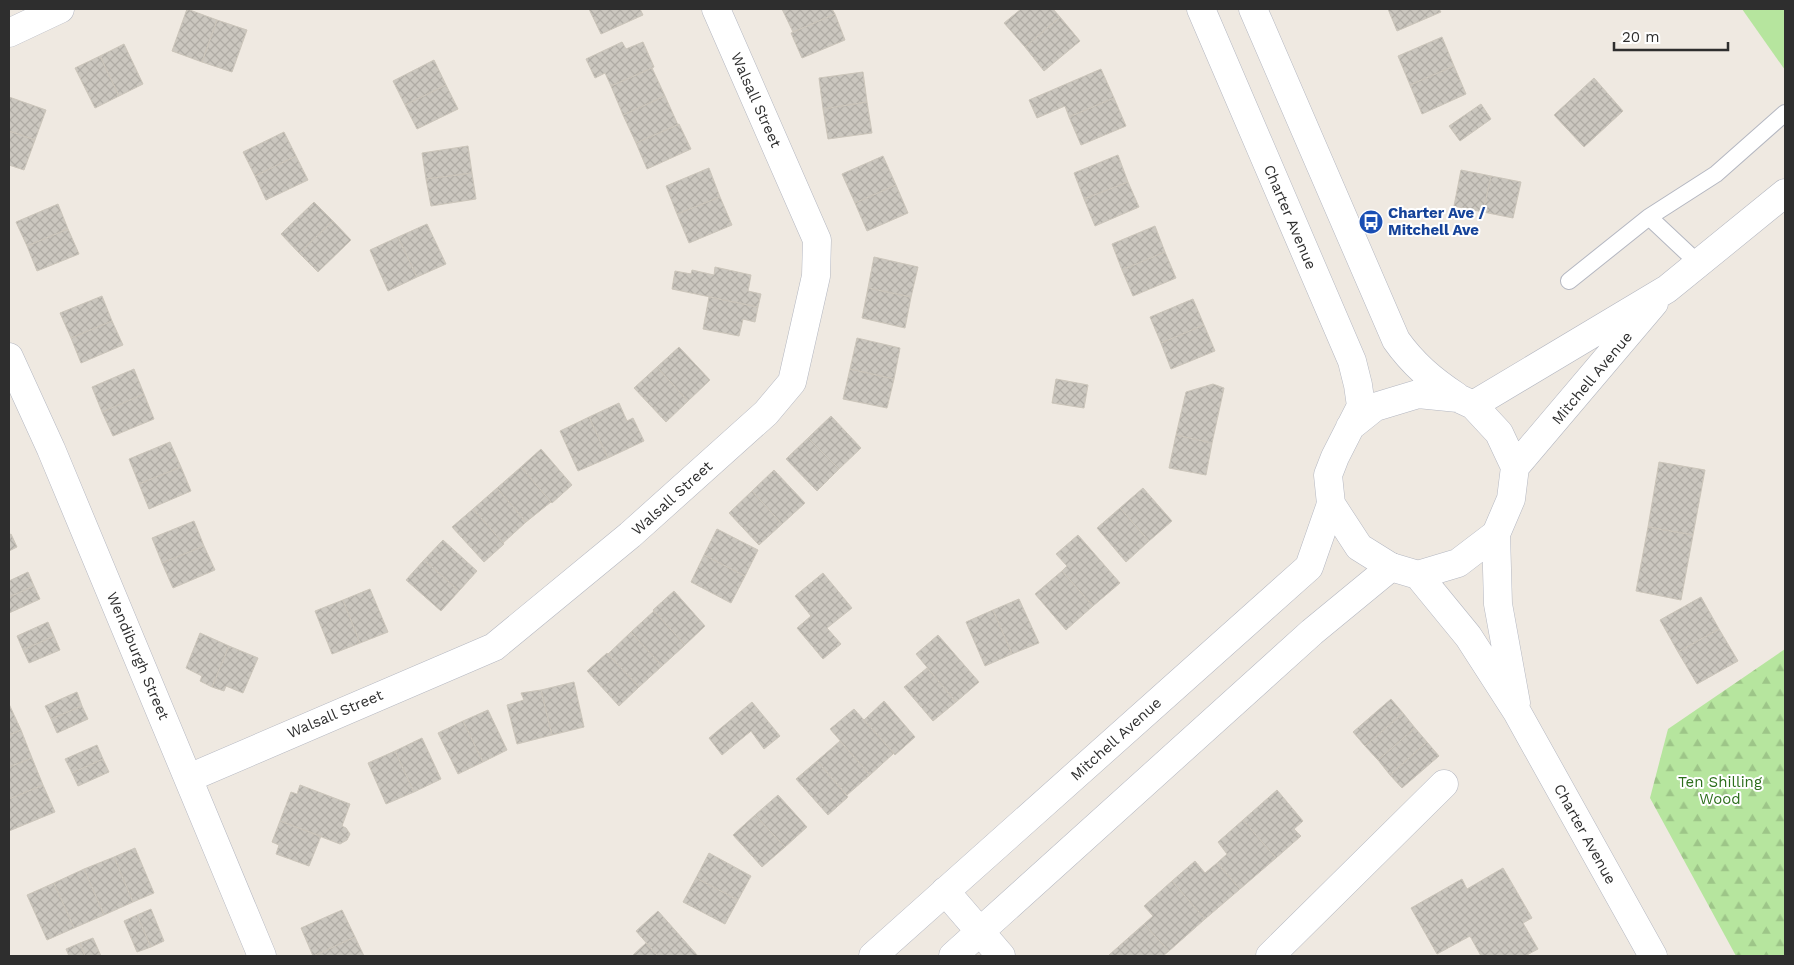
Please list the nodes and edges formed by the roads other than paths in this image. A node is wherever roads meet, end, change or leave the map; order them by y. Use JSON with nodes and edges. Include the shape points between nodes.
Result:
{"nodes":[{"id":1,"x":716,"y":9,"type":"edge"},
{"id":2,"x":1201,"y":9,"type":"edge"},
{"id":3,"x":1253,"y":9,"type":"edge"},
{"id":4,"x":49,"y":11,"type":"edge"},
{"id":5,"x":9,"y":33,"type":"edge"},
{"id":6,"x":1785,"y":113,"type":"edge"},
{"id":7,"x":1785,"y":192,"type":"edge"},
{"id":8,"x":1649,"y":217,"type":"junction"},
{"id":9,"x":1698,"y":263,"type":"junction"},
{"id":10,"x":1569,"y":282,"type":"dead end"},
{"id":11,"x":1666,"y":289,"type":"junction"},
{"id":12,"x":9,"y":358,"type":"edge"},
{"id":13,"x":1466,"y":402,"type":"junction"},
{"id":14,"x":1350,"y":427,"type":"junction"},
{"id":15,"x":1515,"y":466,"type":"junction"},
{"id":16,"x":1331,"y":504,"type":"junction"},
{"id":17,"x":1496,"y":534,"type":"junction"},
{"id":18,"x":1392,"y":567,"type":"junction"},
{"id":19,"x":1418,"y":574,"type":"junction"},
{"id":20,"x":1517,"y":712,"type":"junction"},
{"id":21,"x":189,"y":778,"type":"junction"},
{"id":22,"x":1444,"y":784,"type":"dead end"},
{"id":23,"x":945,"y":891,"type":"junction"},
{"id":24,"x":980,"y":932,"type":"junction"},
{"id":25,"x":262,"y":956,"type":"edge"},
{"id":26,"x":873,"y":956,"type":"edge"},
{"id":27,"x":953,"y":956,"type":"edge"},
{"id":28,"x":1001,"y":956,"type":"edge"},
{"id":29,"x":1270,"y":956,"type":"edge"},
{"id":30,"x":1653,"y":956,"type":"edge"}],
"edges":[{"from":1,"to":21,"type":"street","name":"Walsall Street","via":[[817,240],[816,276],[792,382],[766,414],[630,535],[494,647]]},
{"from":2,"to":14,"type":"street","name":"Charter Avenue","via":[[1352,361],[1360,406]]},
{"from":3,"to":13,"type":"street","via":[[1396,340],[1426,376]]},
{"from":4,"to":5,"type":"street"},
{"from":6,"to":8,"type":"lane","via":[[1716,174]]},
{"from":7,"to":9,"type":"street","name":"Mitchell Avenue"},
{"from":8,"to":9,"type":"lane"},
{"from":8,"to":10,"type":"lane"},
{"from":9,"to":11,"type":"street","name":"Mitchell Avenue"},
{"from":11,"to":13,"type":"street","name":"Mitchell Avenue"},
{"from":11,"to":15,"type":"street","name":"Mitchell Avenue"},
{"from":12,"to":21,"type":"street","name":"Wendiburgh Street","via":[[51,449]]},
{"from":13,"to":14,"type":"street","via":[[1418,394],[1376,407]]},
{"from":13,"to":15,"type":"street","via":[[1498,433]]},
{"from":14,"to":16,"type":"street","name":"Charter Avenue","via":[[1328,475]]},
{"from":15,"to":17,"type":"street","via":[[1511,499]]},
{"from":16,"to":18,"type":"street","via":[[1359,547]]},
{"from":16,"to":23,"type":"street","name":"Mitchell Avenue","via":[[1309,567]]},
{"from":17,"to":19,"type":"street","via":[[1458,563]]},
{"from":17,"to":20,"type":"street","name":"Charter Avenue","via":[[1498,604]]},
{"from":18,"to":19,"type":"street"},
{"from":18,"to":24,"type":"street","via":[[1312,632]]},
{"from":19,"to":20,"type":"street","name":"Charter Avenue","via":[[1468,636]]},
{"from":20,"to":30,"type":"street","name":"Charter Avenue"},
{"from":21,"to":25,"type":"street","name":"Wendiburgh Street"},
{"from":22,"to":29,"type":"street"},
{"from":23,"to":24,"type":"street"},
{"from":23,"to":26,"type":"street","name":"Mitchell Avenue"},
{"from":24,"to":27,"type":"street"},
{"from":24,"to":28,"type":"street"}]}
